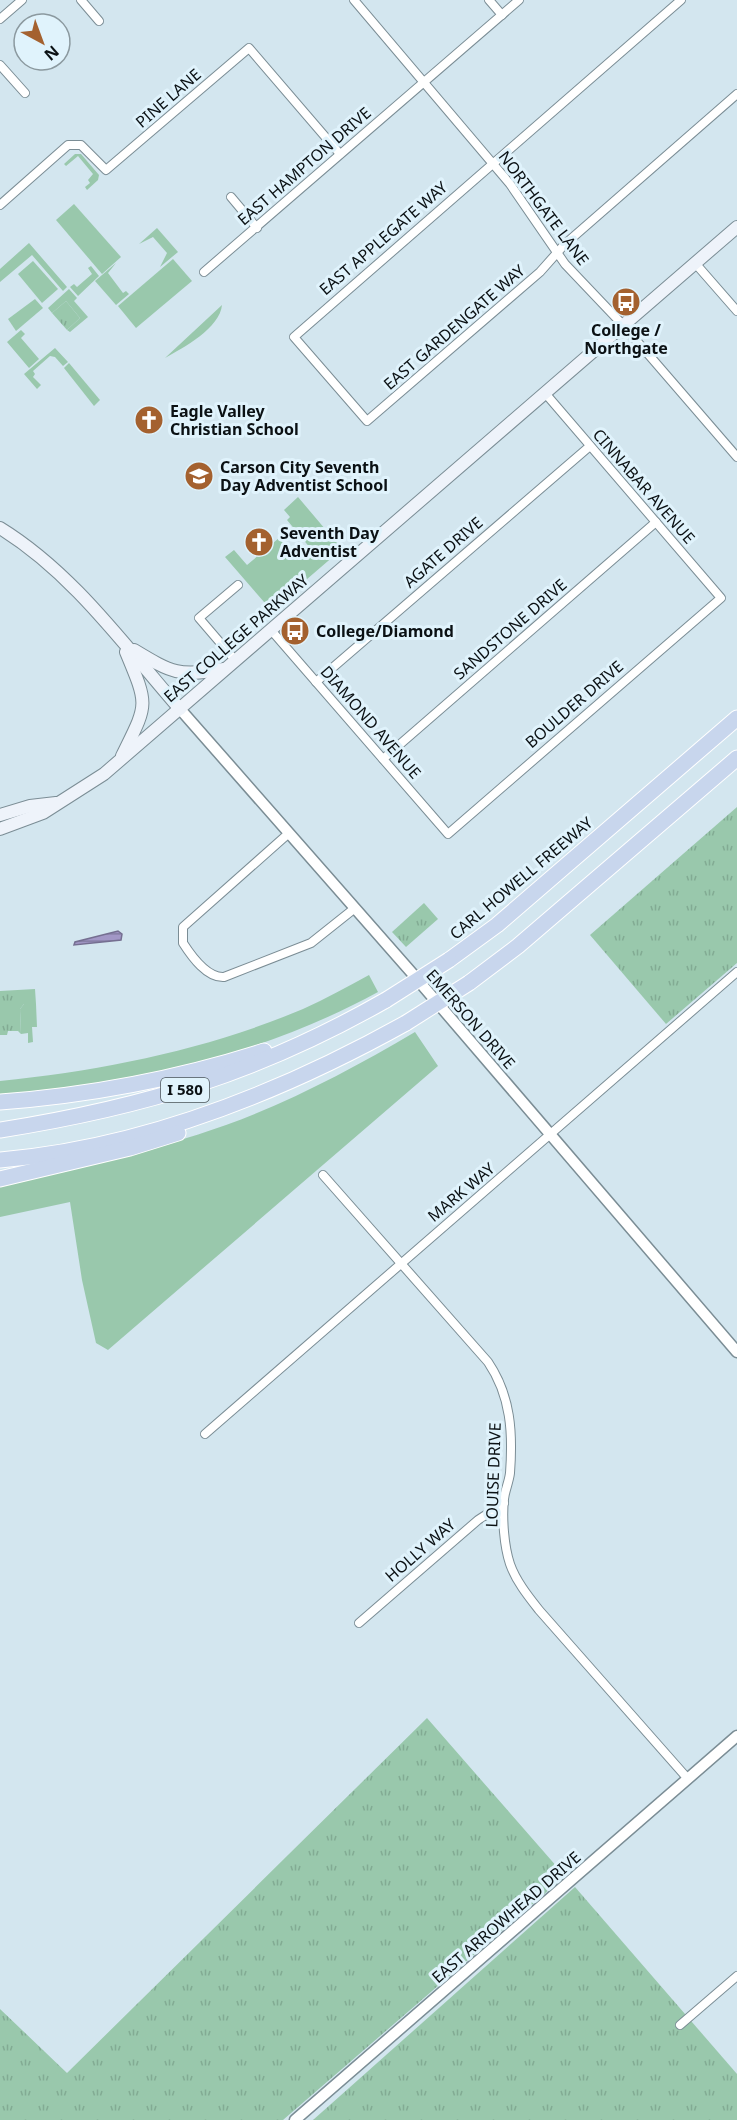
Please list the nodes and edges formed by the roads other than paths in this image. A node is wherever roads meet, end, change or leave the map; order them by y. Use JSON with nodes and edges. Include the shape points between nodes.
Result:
{"nodes":[{"id":1,"x":22,"y":0,"type":"edge"},
{"id":2,"x":81,"y":0,"type":"edge"},
{"id":3,"x":354,"y":0,"type":"edge"},
{"id":4,"x":489,"y":0,"type":"edge"},
{"id":5,"x":519,"y":0,"type":"edge"},
{"id":6,"x":681,"y":0,"type":"edge"},
{"id":7,"x":502,"y":15,"type":"junction"},
{"id":8,"x":0,"y":19,"type":"edge"},
{"id":9,"x":99,"y":21,"type":"dead end"},
{"id":10,"x":0,"y":64,"type":"edge"},
{"id":11,"x":423,"y":82,"type":"junction"},
{"id":12,"x":25,"y":93,"type":"dead end"},
{"id":13,"x":737,"y":94,"type":"edge"},
{"id":14,"x":340,"y":154,"type":"junction"},
{"id":15,"x":492,"y":163,"type":"junction"},
{"id":16,"x":231,"y":197,"type":"dead end"},
{"id":17,"x":0,"y":205,"type":"edge"},
{"id":18,"x":737,"y":227,"type":"edge"},
{"id":19,"x":257,"y":228,"type":"junction"},
{"id":20,"x":557,"y":253,"type":"junction"},
{"id":21,"x":695,"y":263,"type":"junction"},
{"id":22,"x":204,"y":272,"type":"dead end"},
{"id":23,"x":736,"y":308,"type":"edge"},
{"id":24,"x":623,"y":325,"type":"junction"},
{"id":25,"x":545,"y":393,"type":"junction"},
{"id":26,"x":367,"y":421,"type":"joint"},
{"id":27,"x":591,"y":446,"type":"junction"},
{"id":28,"x":737,"y":457,"type":"edge"},
{"id":29,"x":656,"y":522,"type":"junction"},
{"id":30,"x":0,"y":528,"type":"edge"},
{"id":31,"x":238,"y":585,"type":"dead end"},
{"id":32,"x":721,"y":598,"type":"joint"},
{"id":33,"x":271,"y":630,"type":"junction"},
{"id":34,"x":123,"y":643,"type":"junction"},
{"id":35,"x":230,"y":664,"type":"junction"},
{"id":36,"x":316,"y":682,"type":"junction"},
{"id":37,"x":180,"y":709,"type":"junction"},
{"id":38,"x":737,"y":718,"type":"edge"},
{"id":39,"x":737,"y":758,"type":"edge"},
{"id":40,"x":383,"y":759,"type":"junction"},
{"id":41,"x":119,"y":761,"type":"junction"},
{"id":42,"x":57,"y":803,"type":"junction"},
{"id":43,"x":0,"y":814,"type":"edge"},
{"id":44,"x":0,"y":829,"type":"edge"},
{"id":45,"x":289,"y":833,"type":"junction"},
{"id":46,"x":448,"y":834,"type":"joint"},
{"id":47,"x":355,"y":908,"type":"junction"},
{"id":48,"x":737,"y":972,"type":"edge"},
{"id":49,"x":359,"y":1015,"type":"junction"},
{"id":50,"x":318,"y":1070,"type":"junction"},
{"id":51,"x":0,"y":1102,"type":"edge"},
{"id":52,"x":0,"y":1130,"type":"edge"},
{"id":53,"x":551,"y":1134,"type":"junction"},
{"id":54,"x":0,"y":1160,"type":"edge"},
{"id":55,"x":323,"y":1175,"type":"dead end"},
{"id":56,"x":0,"y":1179,"type":"edge"},
{"id":57,"x":402,"y":1262,"type":"junction"},
{"id":58,"x":737,"y":1352,"type":"edge"},
{"id":59,"x":205,"y":1434,"type":"dead end"},
{"id":60,"x":504,"y":1503,"type":"junction"},
{"id":61,"x":359,"y":1623,"type":"dead end"},
{"id":62,"x":737,"y":1736,"type":"edge"},
{"id":63,"x":688,"y":1779,"type":"junction"},
{"id":64,"x":737,"y":1976,"type":"edge"},
{"id":65,"x":680,"y":2025,"type":"dead end"},
{"id":66,"x":295,"y":2120,"type":"edge"}],
"edges":[{"from":1,"to":8,"type":"street"},
{"from":2,"to":9,"type":"street"},
{"from":3,"to":11,"type":"street","name":"NORTHGATE LANE"},
{"from":4,"to":7,"type":"street"},
{"from":5,"to":7,"type":"street","name":"EAST HAMPTON DRIVE"},
{"from":6,"to":15,"type":"street","name":"EAST APPLEGATE WAY"},
{"from":7,"to":11,"type":"street","name":"EAST HAMPTON DRIVE"},
{"from":10,"to":12,"type":"street"},
{"from":11,"to":14,"type":"street","name":"EAST HAMPTON DRIVE"},
{"from":11,"to":15,"type":"street","name":"NORTHGATE LANE"},
{"from":13,"to":20,"type":"street","name":"EAST GARDENGATE WAY"},
{"from":14,"to":17,"type":"street","name":"PINE LANE","via":[[249,48],[106,170],[81,145],[68,145]]},
{"from":14,"to":19,"type":"street","name":"EAST HAMPTON DRIVE"},
{"from":15,"to":20,"type":"street","name":"NORTHGATE LANE"},
{"from":15,"to":26,"type":"street","name":"EAST APPLEGATE WAY","via":[[294,337]]},
{"from":16,"to":19,"type":"street"},
{"from":18,"to":21,"type":"main road","name":"EAST COLLEGE PARKWAY"},
{"from":19,"to":22,"type":"street","name":"EAST HAMPTON DRIVE"},
{"from":20,"to":24,"type":"street","name":"NORTHGATE LANE"},
{"from":20,"to":26,"type":"street","name":"EAST GARDENGATE WAY"},
{"from":21,"to":23,"type":"street"},
{"from":21,"to":24,"type":"main road","name":"EAST COLLEGE PARKWAY"},
{"from":24,"to":25,"type":"main road","name":"EAST COLLEGE PARKWAY"},
{"from":24,"to":28,"type":"street","name":"NORTHGATE LANE"},
{"from":25,"to":27,"type":"street","name":"CINNABAR AVENUE"},
{"from":25,"to":33,"type":"main road","name":"EAST COLLEGE PARKWAY"},
{"from":27,"to":29,"type":"street","name":"CINNABAR AVENUE"},
{"from":27,"to":36,"type":"street","name":"AGATE DRIVE"},
{"from":29,"to":32,"type":"street","name":"CINNABAR AVENUE"},
{"from":29,"to":40,"type":"street","name":"SANDSTONE DRIVE"},
{"from":30,"to":34,"type":"main road","via":[[52,565]]},
{"from":31,"to":35,"type":"street","via":[[199,618]]},
{"from":32,"to":46,"type":"street","name":"BOULDER DRIVE"},
{"from":33,"to":35,"type":"main road","name":"EAST COLLEGE PARKWAY"},
{"from":33,"to":36,"type":"street","name":"DIAMOND AVENUE"},
{"from":34,"to":35,"type":"main road","via":[[166,669],[183,674]]},
{"from":34,"to":37,"type":"main road"},
{"from":34,"to":41,"type":"main road","via":[[144,694],[144,705]]},
{"from":35,"to":37,"type":"main road","name":"EAST COLLEGE PARKWAY"},
{"from":36,"to":40,"type":"street","name":"DIAMOND AVENUE"},
{"from":37,"to":41,"type":"main road","name":"EAST COLLEGE PARKWAY"},
{"from":37,"to":45,"type":"street","name":"EMERSON DRIVE"},
{"from":38,"to":49,"type":"highway","name":"CARL HOWELL FREEWAY","number":"I 580","bridge":true,"via":[[549,881],[449,960]]},
{"from":39,"to":50,"type":"highway","number":"I 580","bridge":true,"via":[[549,920],[469,983],[406,1023]]},
{"from":40,"to":46,"type":"street","name":"DIAMOND AVENUE"},
{"from":41,"to":42,"type":"main road","name":"EAST COLLEGE PARKWAY","via":[[92,783]]},
{"from":42,"to":43,"type":"main road","name":"EAST COLLEGE PARKWAY"},
{"from":42,"to":44,"type":"main road","name":"EAST COLLEGE PARKWAY","via":[[43,813]]},
{"from":45,"to":47,"type":"street","name":"EMERSON DRIVE"},
{"from":45,"to":47,"type":"street","via":[[183,927],[183,943],[208,972],[225,977],[306,945]]},
{"from":47,"to":53,"type":"street","name":"EMERSON DRIVE"},
{"from":48,"to":53,"type":"street","name":"MARK WAY"},
{"from":49,"to":51,"type":"highway","via":[[280,1046],[165,1079],[84,1094]]},
{"from":49,"to":52,"type":"highway","name":"CARL HOWELL FREEWAY","number":"I 580","via":[[293,1048],[189,1089],[71,1119]]},
{"from":50,"to":54,"type":"highway","number":"I 580","via":[[205,1115],[77,1148]]},
{"from":50,"to":56,"type":"highway","via":[[218,1119],[181,1132]]},
{"from":53,"to":57,"type":"street","name":"MARK WAY"},
{"from":53,"to":58,"type":"street","name":"EMERSON DRIVE"},
{"from":55,"to":57,"type":"street","name":"LOUISE DRIVE"},
{"from":57,"to":59,"type":"street","name":"MARK WAY"},
{"from":57,"to":60,"type":"street","name":"LOUISE DRIVE","via":[[500,1379],[510,1409],[510,1470]]},
{"from":60,"to":61,"type":"street","name":"HOLLY WAY","via":[[478,1520]]},
{"from":60,"to":63,"type":"street","name":"LOUISE DRIVE","via":[[510,1563],[519,1583]]},
{"from":62,"to":63,"type":"street","name":"EAST ARROWHEAD DRIVE"},
{"from":63,"to":66,"type":"street","name":"EAST ARROWHEAD DRIVE"},
{"from":64,"to":65,"type":"street"}]}
